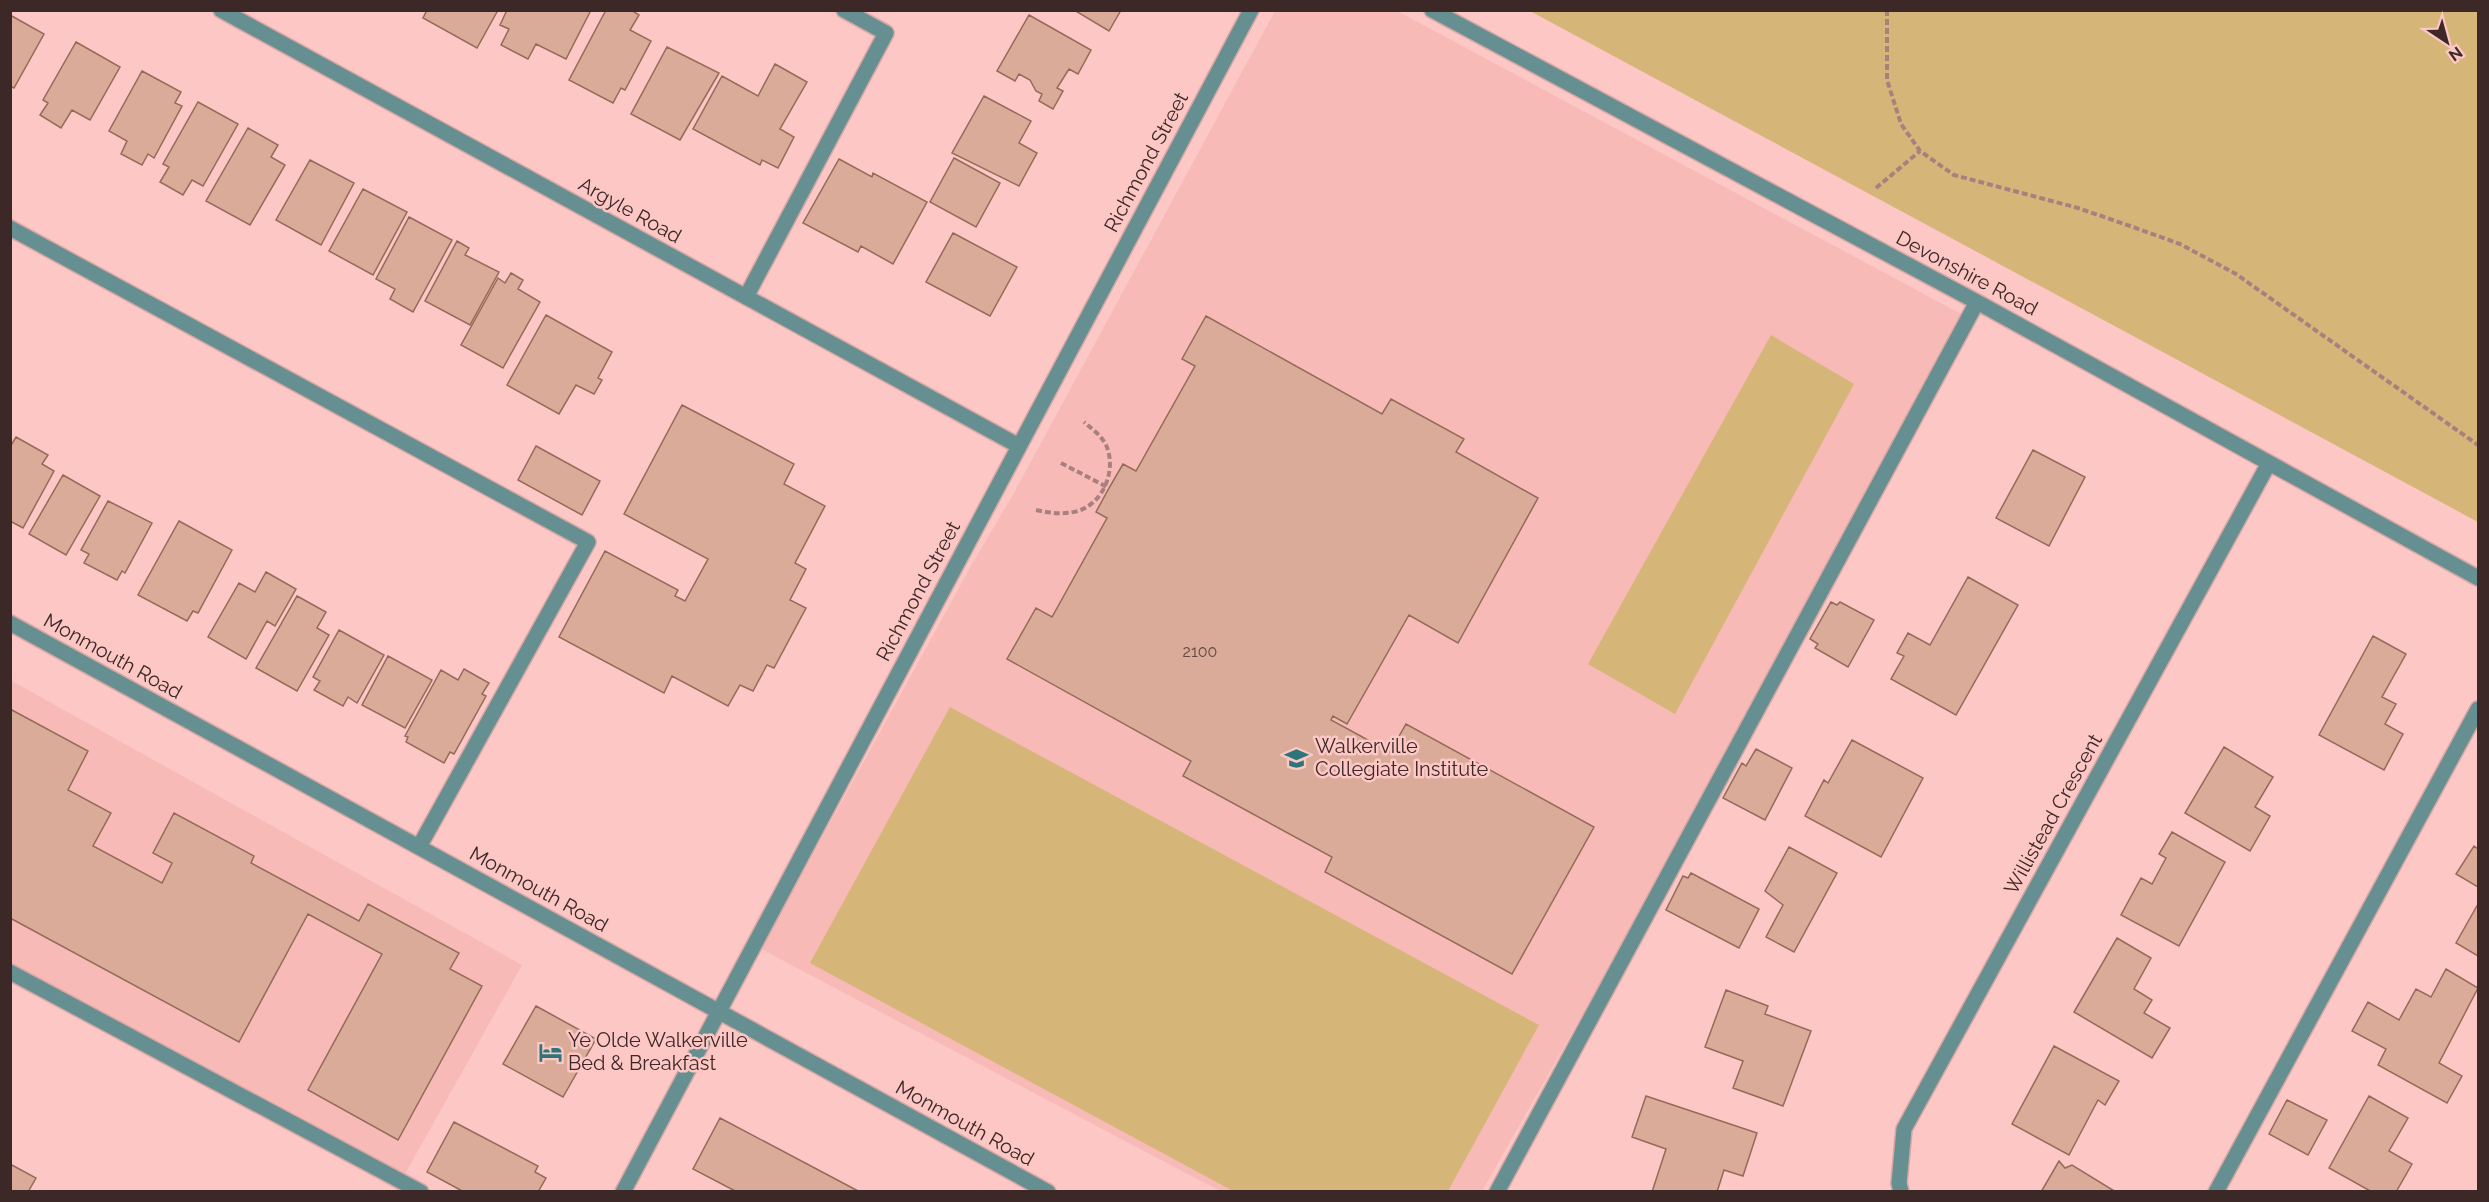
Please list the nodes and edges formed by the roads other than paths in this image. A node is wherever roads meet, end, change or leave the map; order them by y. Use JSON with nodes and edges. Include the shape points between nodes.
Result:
{"nodes":[{"id":1,"x":220,"y":10,"type":"edge"},
{"id":2,"x":844,"y":10,"type":"edge"},
{"id":3,"x":1251,"y":10,"type":"edge"},
{"id":4,"x":1432,"y":10,"type":"edge"},
{"id":5,"x":10,"y":228,"type":"edge"},
{"id":6,"x":746,"y":297,"type":"junction"},
{"id":7,"x":1977,"y":302,"type":"junction"},
{"id":8,"x":1019,"y":446,"type":"junction"},
{"id":9,"x":2269,"y":463,"type":"junction"},
{"id":10,"x":2478,"y":578,"type":"edge"},
{"id":11,"x":10,"y":623,"type":"edge"},
{"id":12,"x":2478,"y":709,"type":"edge"},
{"id":13,"x":419,"y":847,"type":"junction"},
{"id":14,"x":10,"y":972,"type":"edge"},
{"id":15,"x":719,"y":1012,"type":"junction"},
{"id":16,"x":421,"y":1191,"type":"edge"},
{"id":17,"x":623,"y":1191,"type":"edge"},
{"id":18,"x":1048,"y":1191,"type":"edge"},
{"id":19,"x":1497,"y":1191,"type":"edge"},
{"id":20,"x":1901,"y":1191,"type":"edge"},
{"id":21,"x":2216,"y":1191,"type":"edge"}],
"edges":[{"from":1,"to":6,"type":"street","name":"Argyle Road"},
{"from":2,"to":6,"type":"street","via":[[886,33]]},
{"from":3,"to":8,"type":"street","name":"Richmond Street"},
{"from":4,"to":7,"type":"street","name":"Devonshire Road"},
{"from":5,"to":13,"type":"street","via":[[588,542]]},
{"from":6,"to":8,"type":"street","name":"Argyle Road"},
{"from":7,"to":9,"type":"street","name":"Devonshire Road"},
{"from":7,"to":19,"type":"street"},
{"from":8,"to":15,"type":"street","name":"Richmond Street"},
{"from":9,"to":10,"type":"street","name":"Devonshire Road"},
{"from":9,"to":20,"type":"street","name":"Willistead Crescent","via":[[1904,1129]]},
{"from":11,"to":13,"type":"street","name":"Monmouth Road"},
{"from":12,"to":21,"type":"street"},
{"from":13,"to":15,"type":"street","name":"Monmouth Road"},
{"from":14,"to":16,"type":"street"},
{"from":15,"to":17,"type":"street","name":"Richmond Street"},
{"from":15,"to":18,"type":"street","name":"Monmouth Road"}]}
